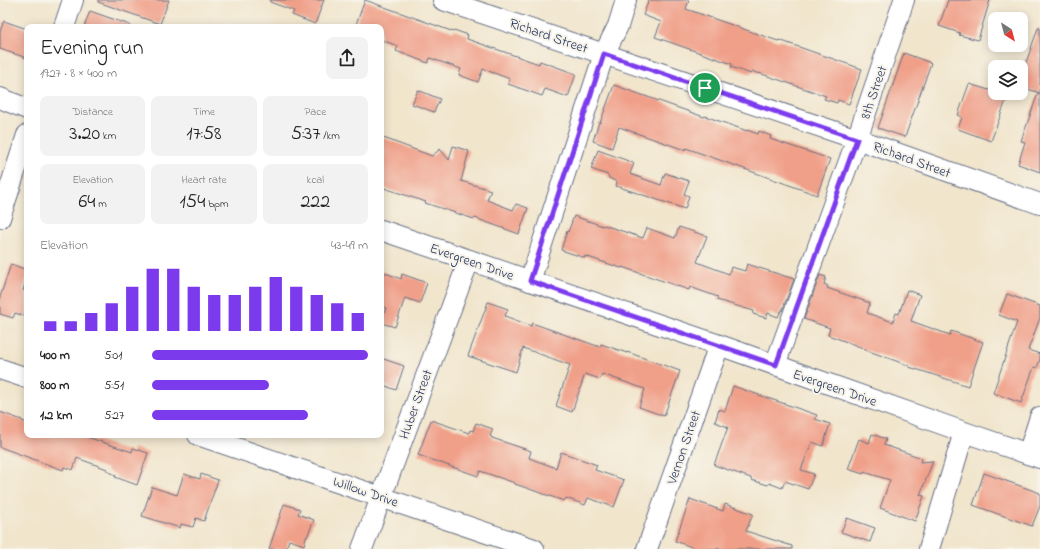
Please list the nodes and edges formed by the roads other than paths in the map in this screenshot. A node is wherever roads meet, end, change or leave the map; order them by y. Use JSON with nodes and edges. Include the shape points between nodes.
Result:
{"nodes":[{"id":1,"x":73,"y":0,"type":"edge"},
{"id":2,"x":443,"y":0,"type":"edge"},
{"id":3,"x":626,"y":0,"type":"edge"},
{"id":4,"x":904,"y":0,"type":"edge"},
{"id":5,"x":65,"y":24,"type":"edge"},
{"id":6,"x":604,"y":54,"type":"junction"},
{"id":7,"x":0,"y":98,"type":"edge"},
{"id":8,"x":24,"y":108,"type":"edge"},
{"id":9,"x":857,"y":139,"type":"junction"},
{"id":10,"x":24,"y":145,"type":"edge"},
{"id":11,"x":1040,"y":204,"type":"edge"},
{"id":12,"x":0,"y":218,"type":"edge"},
{"id":13,"x":384,"y":231,"type":"edge"},
{"id":14,"x":469,"y":260,"type":"junction"},
{"id":15,"x":530,"y":281,"type":"junction"},
{"id":16,"x":719,"y":345,"type":"junction"},
{"id":17,"x":776,"y":365,"type":"junction"},
{"id":18,"x":0,"y":369,"type":"edge"},
{"id":19,"x":24,"y":377,"type":"edge"},
{"id":20,"x":1040,"y":417,"type":"edge"},
{"id":21,"x":964,"y":432,"type":"junction"},
{"id":22,"x":207,"y":438,"type":"edge"},
{"id":23,"x":1034,"y":456,"type":"edge"},
{"id":24,"x":381,"y":496,"type":"junction"},
{"id":25,"x":362,"y":549,"type":"edge"},
{"id":26,"x":534,"y":549,"type":"edge"},
{"id":27,"x":648,"y":549,"type":"edge"},
{"id":28,"x":928,"y":549,"type":"edge"}],
"edges":[{"from":1,"to":5,"type":"street"},
{"from":2,"to":6,"type":"street","name":"Richard Street"},
{"from":3,"to":6,"type":"street","via":[[618,26]]},
{"from":4,"to":9,"type":"street","name":"8th Street"},
{"from":6,"to":9,"type":"street","name":"Richard Street"},
{"from":6,"to":15,"type":"street"},
{"from":7,"to":8,"type":"street"},
{"from":9,"to":11,"type":"street","name":"Richard Street"},
{"from":9,"to":17,"type":"street","name":"8th Street"},
{"from":10,"to":12,"type":"street"},
{"from":13,"to":14,"type":"street","name":"Evergreen Drive"},
{"from":14,"to":15,"type":"street","name":"Evergreen Drive"},
{"from":14,"to":24,"type":"street","name":"Huber Street"},
{"from":15,"to":16,"type":"street","name":"Evergreen Drive"},
{"from":16,"to":17,"type":"street","name":"Evergreen Drive"},
{"from":16,"to":27,"type":"street","name":"Vernon Street"},
{"from":17,"to":21,"type":"street","name":"Evergreen Drive"},
{"from":18,"to":19,"type":"street"},
{"from":20,"to":23,"type":"street"},
{"from":21,"to":23,"type":"street","name":"Evergreen Drive"},
{"from":21,"to":28,"type":"street"},
{"from":22,"to":24,"type":"street","name":"Willow Drive"},
{"from":24,"to":25,"type":"street","name":"Huber Street"},
{"from":24,"to":26,"type":"street","name":"Willow Drive"}]}
